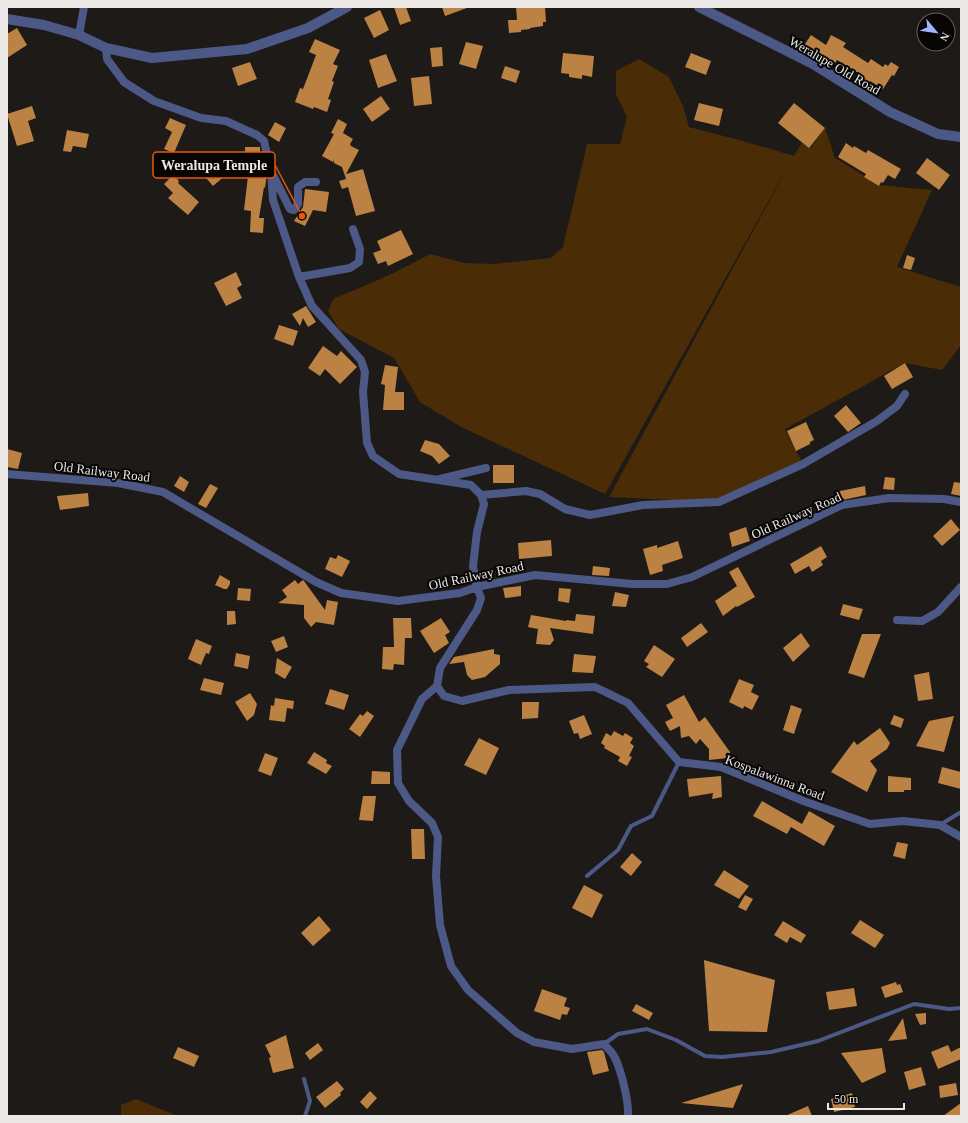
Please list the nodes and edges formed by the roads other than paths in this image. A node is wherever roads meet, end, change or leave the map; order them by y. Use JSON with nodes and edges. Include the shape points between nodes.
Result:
{"nodes":[{"id":1,"x":84,"y":7,"type":"edge"},
{"id":2,"x":347,"y":7,"type":"edge"},
{"id":3,"x":698,"y":7,"type":"edge"},
{"id":4,"x":7,"y":19,"type":"edge"},
{"id":5,"x":79,"y":35,"type":"junction"},
{"id":6,"x":106,"y":48,"type":"junction"},
{"id":7,"x":961,"y":137,"type":"edge"},
{"id":8,"x":271,"y":171,"type":"junction"},
{"id":9,"x":316,"y":182,"type":"dead end"},
{"id":10,"x":353,"y":229,"type":"dead end"},
{"id":11,"x":299,"y":277,"type":"junction"},
{"id":12,"x":905,"y":394,"type":"dead end"},
{"id":13,"x":486,"y":468,"type":"dead end"},
{"id":14,"x":7,"y":474,"type":"edge"},
{"id":15,"x":435,"y":480,"type":"junction"},
{"id":16,"x":481,"y":495,"type":"junction"},
{"id":17,"x":961,"y":502,"type":"edge"},
{"id":18,"x":477,"y":587,"type":"junction"},
{"id":19,"x":961,"y":587,"type":"edge"},
{"id":20,"x":897,"y":620,"type":"dead end"},
{"id":21,"x":437,"y":686,"type":"junction"},
{"id":22,"x":679,"y":762,"type":"junction"},
{"id":23,"x":961,"y":812,"type":"edge"},
{"id":24,"x":940,"y":825,"type":"junction"},
{"id":25,"x":961,"y":837,"type":"edge"},
{"id":26,"x":587,"y":876,"type":"dead end"},
{"id":27,"x":961,"y":1008,"type":"edge"},
{"id":28,"x":604,"y":1044,"type":"junction"},
{"id":29,"x":304,"y":1079,"type":"dead end"},
{"id":30,"x":305,"y":1116,"type":"edge"},
{"id":31,"x":628,"y":1116,"type":"edge"}],
"edges":[{"from":1,"to":5,"type":"street"},
{"from":2,"to":6,"type":"street","via":[[308,28],[247,49],[152,58]]},
{"from":3,"to":7,"type":"street","name":"Weralupe Old Road","via":[[813,64],[890,112],[938,134]]},
{"from":4,"to":5,"type":"street","via":[[44,24]]},
{"from":5,"to":6,"type":"street"},
{"from":6,"to":8,"type":"street","via":[[107,59],[124,82],[154,101],[201,118],[226,121],[257,135],[264,141]]},
{"from":8,"to":9,"type":"street","via":[[290,209],[294,210],[298,204],[298,187],[305,182]]},
{"from":8,"to":11,"type":"street","via":[[273,200]]},
{"from":10,"to":11,"type":"street","via":[[360,249],[359,262],[350,268]]},
{"from":11,"to":15,"type":"street","via":[[312,306],[361,360],[366,372],[363,392],[367,443],[373,456],[399,474]]},
{"from":12,"to":16,"type":"street","via":[[897,406],[877,421],[803,464],[719,502],[643,506],[590,515],[565,509],[540,494],[526,491]]},
{"from":13,"to":15,"type":"street"},
{"from":14,"to":18,"type":"street","name":"Old Railway Road","via":[[118,483],[163,492],[316,582],[341,593],[398,601],[460,593]]},
{"from":15,"to":16,"type":"street","via":[[471,485]]},
{"from":16,"to":18,"type":"street","via":[[484,504],[477,532],[473,566]]},
{"from":17,"to":18,"type":"street","name":"Old Railway Road","via":[[944,499],[889,498],[842,505],[692,577],[666,584],[632,584],[535,575]]},
{"from":18,"to":21,"type":"street","via":[[481,598],[477,610],[440,668]]},
{"from":19,"to":20,"type":"street","via":[[938,612],[922,621]]},
{"from":21,"to":22,"type":"street","via":[[444,696],[462,701],[509,690],[595,687],[628,704]]},
{"from":21,"to":28,"type":"street","via":[[422,699],[397,750],[398,783],[409,801],[432,823],[438,837],[436,876],[440,924],[451,966],[468,990],[517,1033],[534,1042],[572,1049]]},
{"from":22,"to":24,"type":"street","name":"Kospalawinna Road","via":[[721,767],[806,802],[870,824],[904,822]]},
{"from":22,"to":26,"type":"lane","via":[[652,816],[631,826],[618,850]]},
{"from":23,"to":24,"type":"lane"},
{"from":24,"to":25,"type":"street","name":"Kospalawinna Road"},
{"from":27,"to":28,"type":"lane","via":[[949,1010],[914,1004],[818,1041],[771,1052],[722,1057],[705,1056],[676,1040],[648,1029],[618,1034]]},
{"from":28,"to":31,"type":"street","via":[[614,1056],[621,1072],[629,1109]]},
{"from":29,"to":30,"type":"lane","via":[[310,1101]]}]}
